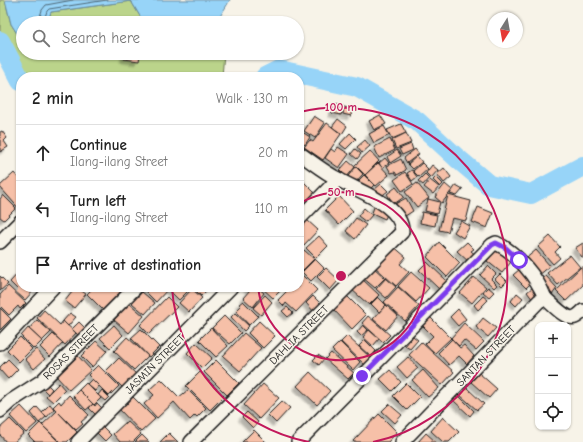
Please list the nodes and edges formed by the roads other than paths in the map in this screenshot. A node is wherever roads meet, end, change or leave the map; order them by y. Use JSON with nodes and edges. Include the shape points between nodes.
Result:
{"nodes":[{"id":1,"x":304,"y":156,"type":"edge"},
{"id":2,"x":338,"y":179,"type":"junction"},
{"id":3,"x":304,"y":213,"type":"edge"},
{"id":4,"x":16,"y":226,"type":"edge"},
{"id":5,"x":0,"y":242,"type":"edge"},
{"id":6,"x":48,"y":292,"type":"edge"},
{"id":7,"x":131,"y":292,"type":"edge"},
{"id":8,"x":226,"y":292,"type":"edge"},
{"id":9,"x":545,"y":298,"type":"junction"},
{"id":10,"x":579,"y":314,"type":"edge"},
{"id":11,"x":0,"y":343,"type":"edge"},
{"id":12,"x":0,"y":411,"type":"edge"},
{"id":13,"x":78,"y":442,"type":"edge"},
{"id":14,"x":191,"y":442,"type":"edge"},
{"id":15,"x":298,"y":442,"type":"edge"},
{"id":16,"x":402,"y":442,"type":"edge"}],
"edges":[{"from":1,"to":2,"type":"street"},
{"from":2,"to":3,"type":"street"},
{"from":2,"to":14,"type":"street","name":"DAHLIA STREET","via":[[364,192],[397,215],[402,232]]},
{"from":4,"to":5,"type":"street"},
{"from":6,"to":11,"type":"street"},
{"from":7,"to":12,"type":"street","name":"ROSAS STREET","via":[[42,381]]},
{"from":8,"to":13,"type":"street","name":"JASMIN STREET"},
{"from":9,"to":10,"type":"street","via":[[565,316],[571,318]]},
{"from":9,"to":15,"type":"street","via":[[542,289],[519,260],[506,248],[496,243],[492,245]]},
{"from":9,"to":16,"type":"street","name":"SANTAN STREET"}]}
